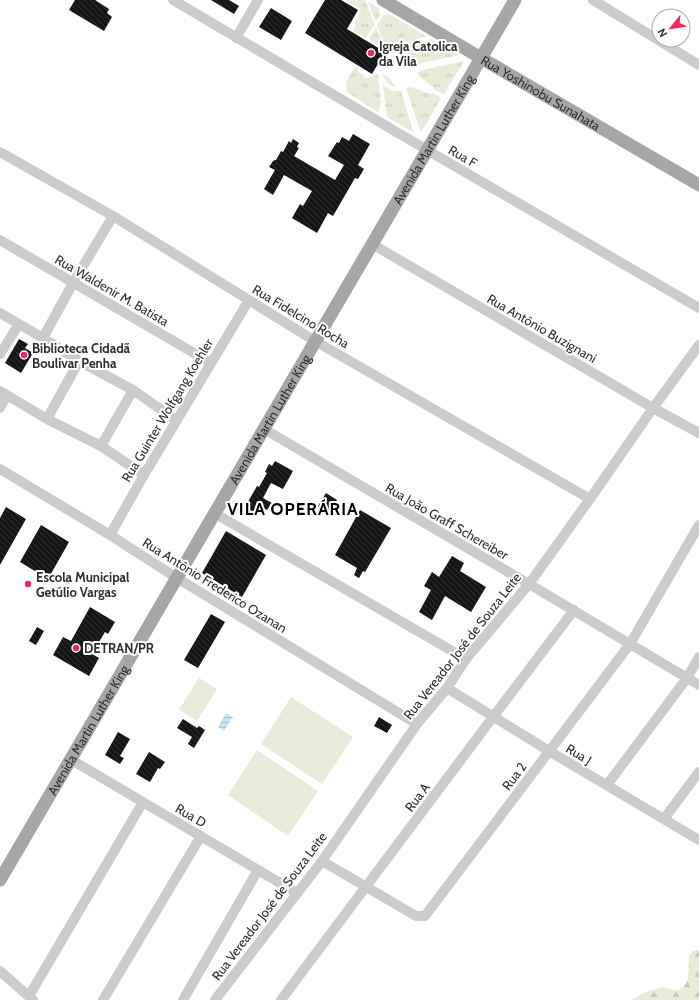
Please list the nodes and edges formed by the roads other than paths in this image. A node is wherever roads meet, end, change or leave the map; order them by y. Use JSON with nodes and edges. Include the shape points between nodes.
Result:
{"nodes":[{"id":1,"x":173,"y":0,"type":"edge"},
{"id":2,"x":258,"y":0,"type":"edge"},
{"id":3,"x":383,"y":0,"type":"edge"},
{"id":4,"x":515,"y":0,"type":"edge"},
{"id":5,"x":593,"y":0,"type":"edge"},
{"id":6,"x":236,"y":38,"type":"junction"},
{"id":7,"x":480,"y":58,"type":"junction"},
{"id":8,"x":699,"y":65,"type":"edge"},
{"id":9,"x":427,"y":150,"type":"junction"},
{"id":10,"x":0,"y":152,"type":"edge"},
{"id":11,"x":699,"y":185,"type":"edge"},
{"id":12,"x":113,"y":216,"type":"junction"},
{"id":13,"x":0,"y":240,"type":"edge"},
{"id":14,"x":372,"y":244,"type":"junction"},
{"id":15,"x":73,"y":283,"type":"junction"},
{"id":16,"x":249,"y":300,"type":"junction"},
{"id":17,"x":699,"y":308,"type":"edge"},
{"id":18,"x":0,"y":313,"type":"edge"},
{"id":19,"x":19,"y":324,"type":"junction"},
{"id":20,"x":43,"y":338,"type":"junction"},
{"id":21,"x":315,"y":340,"type":"junction"},
{"id":22,"x":699,"y":345,"type":"edge"},
{"id":23,"x":0,"y":354,"type":"edge"},
{"id":24,"x":79,"y":361,"type":"junction"},
{"id":25,"x":211,"y":363,"type":"junction"},
{"id":26,"x":133,"y":390,"type":"junction"},
{"id":27,"x":4,"y":393,"type":"edge"},
{"id":28,"x":0,"y":408,"type":"edge"},
{"id":29,"x":653,"y":408,"type":"junction"},
{"id":30,"x":47,"y":419,"type":"junction"},
{"id":31,"x":176,"y":420,"type":"junction"},
{"id":32,"x":264,"y":429,"type":"junction"},
{"id":33,"x":699,"y":434,"type":"edge"},
{"id":34,"x":101,"y":446,"type":"junction"},
{"id":35,"x":0,"y":469,"type":"edge"},
{"id":36,"x":144,"y":475,"type":"junction"},
{"id":37,"x":590,"y":499,"type":"junction"},
{"id":38,"x":214,"y":513,"type":"junction"},
{"id":39,"x":699,"y":524,"type":"edge"},
{"id":40,"x":110,"y":535,"type":"junction"},
{"id":41,"x":177,"y":578,"type":"junction"},
{"id":42,"x":529,"y":584,"type":"junction"},
{"id":43,"x":574,"y":610,"type":"junction"},
{"id":44,"x":630,"y":644,"type":"junction"},
{"id":45,"x":699,"y":656,"type":"edge"},
{"id":46,"x":466,"y":659,"type":"junction"},
{"id":47,"x":687,"y":678,"type":"junction"},
{"id":48,"x":699,"y":685,"type":"edge"},
{"id":49,"x":447,"y":688,"type":"junction"},
{"id":50,"x":493,"y":717,"type":"junction"},
{"id":51,"x":417,"y":724,"type":"junction"},
{"id":52,"x":549,"y":751,"type":"junction"},
{"id":53,"x":70,"y":760,"type":"junction"},
{"id":54,"x":699,"y":772,"type":"edge"},
{"id":55,"x":607,"y":785,"type":"junction"},
{"id":56,"x":143,"y":802,"type":"junction"},
{"id":57,"x":664,"y":819,"type":"junction"},
{"id":58,"x":201,"y":836,"type":"junction"},
{"id":59,"x":699,"y":840,"type":"edge"},
{"id":60,"x":322,"y":860,"type":"junction"},
{"id":61,"x":258,"y":870,"type":"junction"},
{"id":62,"x":0,"y":880,"type":"edge"},
{"id":63,"x":366,"y":887,"type":"junction"},
{"id":64,"x":298,"y":892,"type":"junction"},
{"id":65,"x":0,"y":971,"type":"edge"},
{"id":66,"x":32,"y":998,"type":"edge"},
{"id":67,"x":103,"y":1000,"type":"edge"},
{"id":68,"x":183,"y":1000,"type":"edge"},
{"id":69,"x":214,"y":1000,"type":"edge"},
{"id":70,"x":281,"y":1000,"type":"edge"}],
"edges":[{"from":1,"to":6,"type":"street","name":"Rua F"},
{"from":2,"to":6,"type":"street"},
{"from":3,"to":7,"type":"main road","name":"Rua Yoshinobu Sunahata"},
{"from":4,"to":7,"type":"main road","name":"Avenida Martin Luther King"},
{"from":5,"to":8,"type":"street"},
{"from":6,"to":9,"type":"street","name":"Rua F"},
{"from":7,"to":9,"type":"main road","name":"Avenida Martin Luther King"},
{"from":7,"to":11,"type":"main road","name":"Rua Yoshinobu Sunahata"},
{"from":9,"to":14,"type":"main road","name":"Avenida Martin Luther King"},
{"from":9,"to":17,"type":"street","name":"Rua F"},
{"from":10,"to":12,"type":"street","name":"Rua Fidelcino Rocha"},
{"from":12,"to":15,"type":"street"},
{"from":12,"to":16,"type":"street","name":"Rua Fidelcino Rocha"},
{"from":13,"to":15,"type":"street","name":"Rua Waldenir M. Batista"},
{"from":14,"to":21,"type":"main road","name":"Avenida Martin Luther King"},
{"from":14,"to":29,"type":"street","name":"Rua Antônio Buzignani"},
{"from":15,"to":20,"type":"street"},
{"from":15,"to":25,"type":"street","name":"Rua Waldenir M. Batista"},
{"from":16,"to":21,"type":"street","name":"Rua Fidelcino Rocha"},
{"from":16,"to":25,"type":"street","name":"Rua Guinter Wolfgang Koehler"},
{"from":18,"to":19,"type":"street"},
{"from":19,"to":20,"type":"street"},
{"from":19,"to":23,"type":"street"},
{"from":20,"to":24,"type":"street"},
{"from":21,"to":32,"type":"main road","name":"Avenida Martin Luther King"},
{"from":21,"to":37,"type":"street","name":"Rua Fidelcino Rocha"},
{"from":22,"to":29,"type":"street","name":"Rua Vereador José de Souza Leite"},
{"from":24,"to":26,"type":"street"},
{"from":24,"to":30,"type":"street"},
{"from":25,"to":31,"type":"street","name":"Rua Guinter Wolfgang Koehler"},
{"from":26,"to":31,"type":"street"},
{"from":26,"to":34,"type":"street"},
{"from":27,"to":28,"type":"street"},
{"from":27,"to":30,"type":"street"},
{"from":29,"to":33,"type":"street","name":"Rua Antônio Buzignani"},
{"from":29,"to":37,"type":"street","name":"Rua Vereador José de Souza Leite"},
{"from":30,"to":34,"type":"street"},
{"from":31,"to":36,"type":"street","name":"Rua Guinter Wolfgang Koehler"},
{"from":32,"to":38,"type":"main road","name":"Avenida Martin Luther King"},
{"from":32,"to":42,"type":"street","name":"Rua João Graff Schereiber"},
{"from":34,"to":36,"type":"street"},
{"from":35,"to":40,"type":"street","name":"Rua Antônio Frederico Ozanan"},
{"from":36,"to":40,"type":"street","name":"Rua Guinter Wolfgang Koehler"},
{"from":37,"to":42,"type":"street","name":"Rua Vereador José de Souza Leite"},
{"from":38,"to":41,"type":"main road","name":"Avenida Martin Luther King"},
{"from":38,"to":46,"type":"street"},
{"from":39,"to":44,"type":"street"},
{"from":40,"to":41,"type":"street","name":"Rua Antônio Frederico Ozanan"},
{"from":41,"to":51,"type":"street","name":"Rua Antônio Frederico Ozanan"},
{"from":41,"to":53,"type":"main road","name":"Avenida Martin Luther King"},
{"from":42,"to":43,"type":"street","name":"Rua João Graff Schereiber"},
{"from":42,"to":46,"type":"street","name":"Rua Vereador José de Souza Leite"},
{"from":43,"to":44,"type":"street","name":"Rua João Graff Schereiber"},
{"from":43,"to":50,"type":"street","name":"Rua A"},
{"from":44,"to":47,"type":"street","name":"Rua João Graff Schereiber"},
{"from":44,"to":52,"type":"street","name":"Rua 2"},
{"from":45,"to":47,"type":"street"},
{"from":46,"to":49,"type":"street","name":"Rua Vereador José de Souza Leite"},
{"from":47,"to":48,"type":"street","name":"Rua João Graff Schereiber"},
{"from":47,"to":55,"type":"street"},
{"from":49,"to":50,"type":"street","name":"Rua J"},
{"from":49,"to":51,"type":"street","name":"Rua Vereador José de Souza Leite"},
{"from":50,"to":52,"type":"street","name":"Rua J"},
{"from":50,"to":63,"type":"street","name":"Rua A"},
{"from":51,"to":60,"type":"street","name":"Rua Vereador José de Souza Leite"},
{"from":52,"to":55,"type":"street","name":"Rua J"},
{"from":52,"to":63,"type":"street","name":"Rua 2","via":[[425,916],[416,916]]},
{"from":53,"to":56,"type":"street","name":"Rua D"},
{"from":53,"to":62,"type":"main road","name":"Avenida Martin Luther King"},
{"from":54,"to":57,"type":"street"},
{"from":55,"to":57,"type":"street","name":"Rua J"},
{"from":56,"to":58,"type":"street","name":"Rua D"},
{"from":56,"to":66,"type":"street"},
{"from":57,"to":59,"type":"street","name":"Rua J"},
{"from":58,"to":61,"type":"street","name":"Rua D"},
{"from":58,"to":67,"type":"street"},
{"from":60,"to":63,"type":"street"},
{"from":60,"to":64,"type":"street","name":"Rua Vereador José de Souza Leite"},
{"from":61,"to":64,"type":"street","name":"Rua D"},
{"from":61,"to":68,"type":"street"},
{"from":63,"to":70,"type":"street","name":"Rua A"},
{"from":64,"to":69,"type":"street","name":"Rua Vereador José de Souza Leite"},
{"from":65,"to":66,"type":"street"}]}
